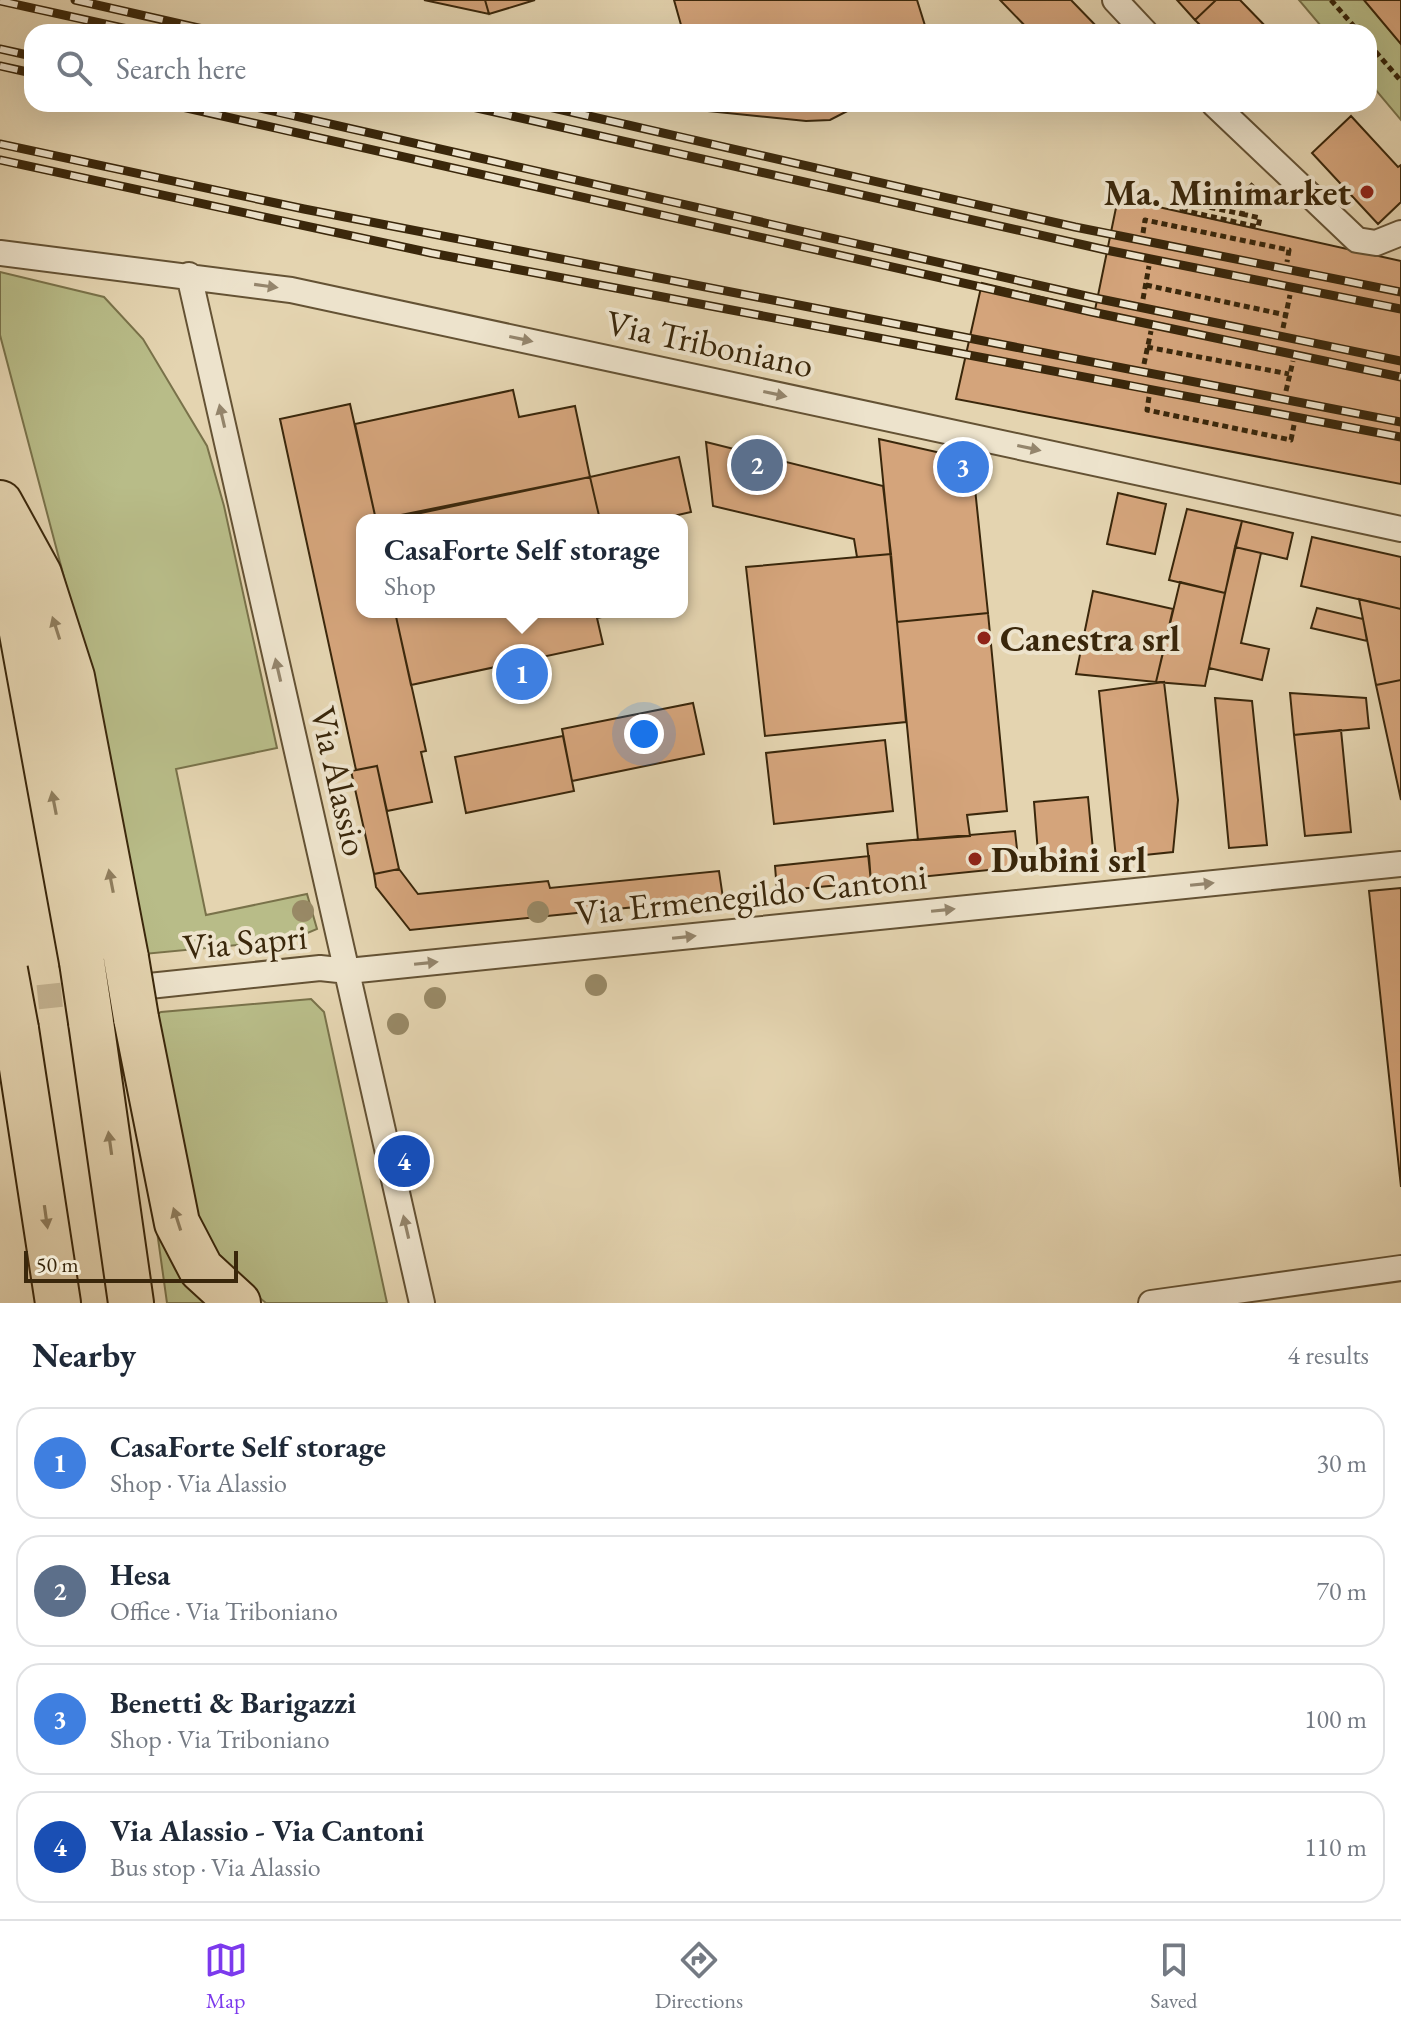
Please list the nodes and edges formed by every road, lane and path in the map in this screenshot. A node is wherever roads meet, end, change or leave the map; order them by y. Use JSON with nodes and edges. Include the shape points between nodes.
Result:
{"nodes":[{"id":1,"x":1115,"y":0,"type":"edge"},
{"id":2,"x":1331,"y":0,"type":"edge"},
{"id":3,"x":1138,"y":24,"type":"edge"},
{"id":4,"x":1352,"y":24,"type":"edge"},
{"id":5,"x":1377,"y":53,"type":"edge"},
{"id":6,"x":1401,"y":81,"type":"edge"},
{"id":7,"x":1222,"y":112,"type":"edge"},
{"id":8,"x":1256,"y":181,"type":"dead end"},
{"id":9,"x":1242,"y":214,"type":"junction"},
{"id":10,"x":1143,"y":233,"type":"dead end"},
{"id":11,"x":1401,"y":233,"type":"edge"},
{"id":12,"x":0,"y":253,"type":"edge"},
{"id":13,"x":1287,"y":262,"type":"dead end"},
{"id":14,"x":1149,"y":266,"type":"dead end"},
{"id":15,"x":189,"y":275,"type":"junction"},
{"id":16,"x":1146,"y":285,"type":"junction"},
{"id":17,"x":1290,"y":295,"type":"dead end"},
{"id":18,"x":1143,"y":299,"type":"dead end"},
{"id":19,"x":1286,"y":315,"type":"junction"},
{"id":20,"x":1283,"y":328,"type":"dead end"},
{"id":21,"x":1151,"y":331,"type":"dead end"},
{"id":22,"x":1147,"y":347,"type":"junction"},
{"id":23,"x":1293,"y":361,"type":"dead end"},
{"id":24,"x":1144,"y":364,"type":"dead end"},
{"id":25,"x":1289,"y":374,"type":"junction"},
{"id":26,"x":1286,"y":391,"type":"dead end"},
{"id":27,"x":1149,"y":397,"type":"dead end"},
{"id":28,"x":1294,"y":425,"type":"dead end"},
{"id":29,"x":0,"y":503,"type":"edge"},
{"id":30,"x":0,"y":512,"type":"edge"},
{"id":31,"x":1401,"y":529,"type":"edge"},
{"id":32,"x":1401,"y":864,"type":"edge"},
{"id":33,"x":2,"y":960,"type":"edge"},
{"id":34,"x":348,"y":971,"type":"junction"},
{"id":35,"x":137,"y":987,"type":"junction"},
{"id":36,"x":1401,"y":1268,"type":"edge"},
{"id":37,"x":58,"y":1303,"type":"edge"},
{"id":38,"x":131,"y":1303,"type":"edge"},
{"id":39,"x":238,"y":1303,"type":"edge"},
{"id":40,"x":422,"y":1303,"type":"edge"},
{"id":41,"x":1151,"y":1303,"type":"edge"}],
"edges":[{"from":1,"to":3,"type":"street"},
{"from":2,"to":4,"type":"path"},
{"from":5,"to":6,"type":"path"},
{"from":7,"to":11,"type":"street","via":[[1350,235],[1376,243]]},
{"from":8,"to":9,"type":"path","via":[[1247,191]]},
{"from":9,"to":9,"type":"path","via":[[1184,202],[1182,210],[1258,227],[1260,218]]},
{"from":10,"to":13,"type":"path","via":[[1145,220],[1289,250]]},
{"from":12,"to":15,"type":"street","name":"Via Triboniano"},
{"from":14,"to":16,"type":"path"},
{"from":15,"to":31,"type":"street","name":"Via Triboniano","one_way":true,"via":[[307,293]]},
{"from":34,"to":15,"type":"street","name":"Via Alassio","one_way":true},
{"from":16,"to":18,"type":"path"},
{"from":16,"to":19,"type":"path"},
{"from":17,"to":19,"type":"path"},
{"from":19,"to":20,"type":"path"},
{"from":21,"to":22,"type":"path"},
{"from":22,"to":24,"type":"path"},
{"from":22,"to":25,"type":"path"},
{"from":23,"to":25,"type":"path"},
{"from":25,"to":26,"type":"path"},
{"from":27,"to":28,"type":"path","via":[[1147,410],[1291,440]]},
{"from":35,"to":29,"type":"highway","one_way":true,"via":[[72,677],[39,574]]},
{"from":38,"to":30,"type":"highway","one_way":true,"bridge":true,"via":[[82,962]]},
{"from":34,"to":32,"type":"street","name":"Via Ermenegildo Cantoni","one_way":true},
{"from":33,"to":37,"type":"highway","one_way":true,"bridge":true},
{"from":34,"to":35,"type":"street","name":"Via Sapri","via":[[320,968]]},
{"from":40,"to":34,"type":"street","name":"Via Alassio","one_way":true},
{"from":39,"to":35,"type":"highway","one_way":true,"via":[[201,1269],[177,1223]]},
{"from":36,"to":41,"type":"street"}]}
